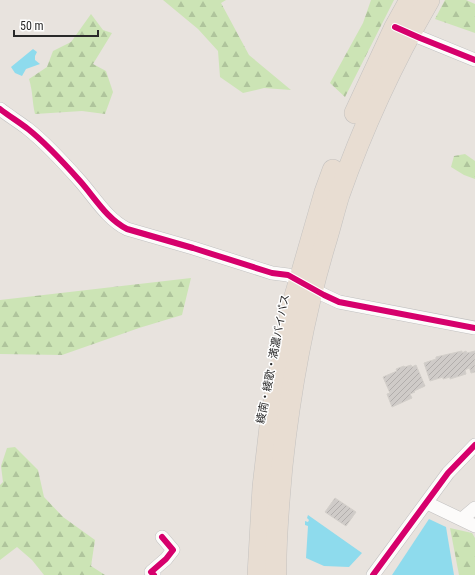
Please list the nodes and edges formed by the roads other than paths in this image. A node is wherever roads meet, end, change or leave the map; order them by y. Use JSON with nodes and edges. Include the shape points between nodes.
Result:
{"nodes":[{"id":1,"x":410,"y":0,"type":"edge"},
{"id":2,"x":429,"y":0,"type":"edge"},
{"id":3,"x":402,"y":30,"type":"junction"},
{"id":4,"x":475,"y":60,"type":"edge"},
{"id":5,"x":0,"y":109,"type":"edge"},
{"id":6,"x":305,"y":286,"type":"junction"},
{"id":7,"x":475,"y":328,"type":"edge"},
{"id":8,"x":475,"y":445,"type":"edge"},
{"id":9,"x":426,"y":503,"type":"junction"},
{"id":10,"x":475,"y":508,"type":"edge"},
{"id":11,"x":462,"y":519,"type":"junction"},
{"id":12,"x":475,"y":526,"type":"edge"},
{"id":13,"x":162,"y":537,"type":"dead end"},
{"id":14,"x":154,"y":575,"type":"edge"},
{"id":15,"x":258,"y":575,"type":"edge"},
{"id":16,"x":276,"y":575,"type":"edge"},
{"id":17,"x":373,"y":575,"type":"edge"}],
"edges":[{"from":1,"to":3,"type":"highway","name":"綾南・綾歌・満濃バイパス"},
{"from":2,"to":3,"type":"highway","name":"綾南・綾歌・満濃バイパス"},
{"from":3,"to":4,"type":"street"},
{"from":3,"to":6,"type":"highway","name":"綾南・綾歌・満濃バイパス"},
{"from":5,"to":6,"type":"street","via":[[28,129],[52,151],[118,225],[272,273],[288,275]]},
{"from":6,"to":7,"type":"street","via":[[339,302]]},
{"from":6,"to":15,"type":"highway","name":"綾南・綾歌・満濃バイパス","via":[[293,302],[271,418],[262,494]]},
{"from":6,"to":16,"type":"highway","name":"綾南・綾歌・満濃バイパス","via":[[280,488]]},
{"from":8,"to":9,"type":"street","via":[[448,473]]},
{"from":9,"to":11,"type":"street"},
{"from":9,"to":17,"type":"street"},
{"from":10,"to":11,"type":"street"},
{"from":11,"to":12,"type":"street"},
{"from":13,"to":14,"type":"street","via":[[173,550],[151,572]]}]}
